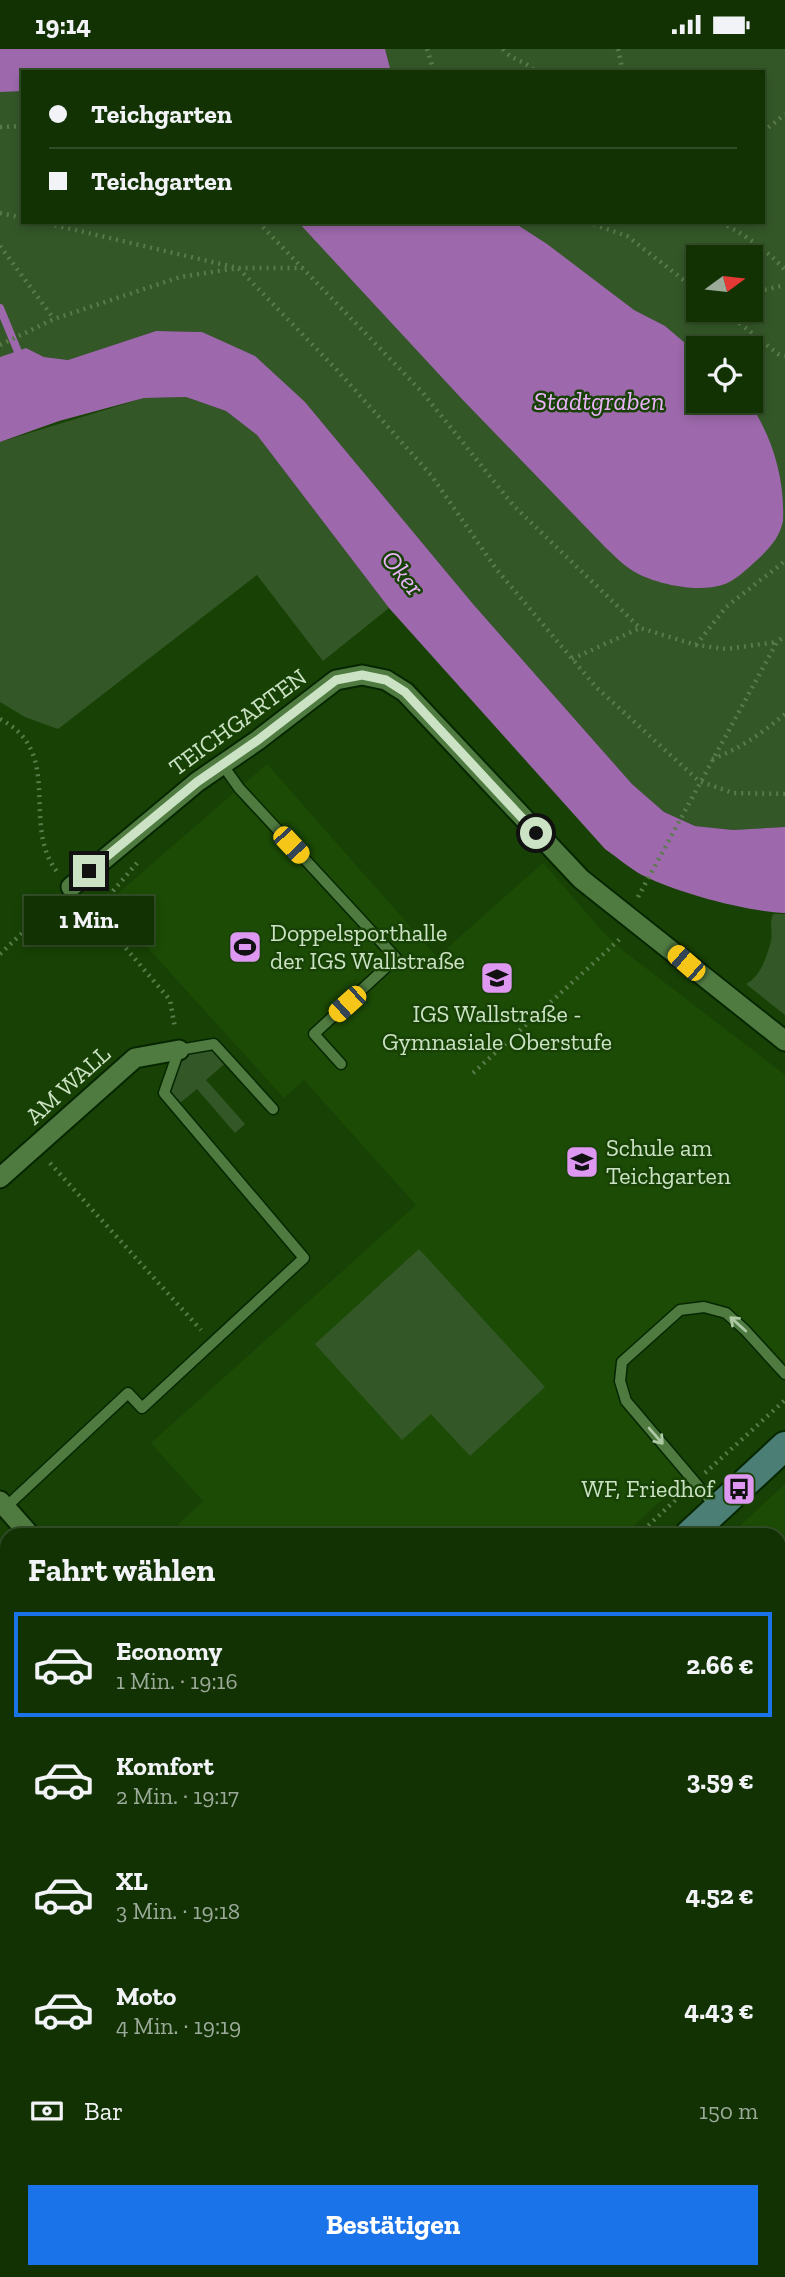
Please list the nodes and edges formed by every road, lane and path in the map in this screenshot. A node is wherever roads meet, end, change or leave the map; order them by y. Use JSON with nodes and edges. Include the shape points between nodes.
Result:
{"nodes":[{"id":1,"x":427,"y":49,"type":"edge"},
{"id":2,"x":503,"y":49,"type":"edge"},
{"id":3,"x":618,"y":49,"type":"edge"},
{"id":4,"x":433,"y":70,"type":"edge"},
{"id":5,"x":534,"y":70,"type":"edge"},
{"id":6,"x":623,"y":70,"type":"edge"},
{"id":7,"x":785,"y":114,"type":"edge"},
{"id":8,"x":21,"y":126,"type":"edge"},
{"id":9,"x":0,"y":127,"type":"edge"},
{"id":10,"x":765,"y":130,"type":"edge"},
{"id":11,"x":0,"y":213,"type":"edge"},
{"id":12,"x":21,"y":218,"type":"edge"},
{"id":13,"x":50,"y":224,"type":"edge"},
{"id":14,"x":260,"y":224,"type":"edge"},
{"id":15,"x":593,"y":224,"type":"edge"},
{"id":16,"x":726,"y":224,"type":"edge"},
{"id":17,"x":0,"y":246,"type":"edge"},
{"id":18,"x":237,"y":268,"type":"junction"},
{"id":19,"x":303,"y":268,"type":"junction"},
{"id":20,"x":785,"y":270,"type":"edge"},
{"id":21,"x":686,"y":282,"type":"edge"},
{"id":22,"x":785,"y":285,"type":"edge"},
{"id":23,"x":763,"y":290,"type":"edge"},
{"id":24,"x":54,"y":319,"type":"junction"},
{"id":25,"x":738,"y":322,"type":"edge"},
{"id":26,"x":0,"y":345,"type":"edge"},
{"id":27,"x":785,"y":356,"type":"edge"},
{"id":28,"x":785,"y":561,"type":"edge"},
{"id":29,"x":640,"y":628,"type":"junction"},
{"id":30,"x":785,"y":636,"type":"edge"},
{"id":31,"x":777,"y":642,"type":"junction"},
{"id":32,"x":696,"y":645,"type":"junction"},
{"id":33,"x":572,"y":659,"type":"junction"},
{"id":34,"x":785,"y":714,"type":"edge"},
{"id":35,"x":0,"y":719,"type":"edge"},
{"id":36,"x":711,"y":759,"type":"junction"},
{"id":37,"x":222,"y":763,"type":"junction"},
{"id":38,"x":699,"y":781,"type":"junction"},
{"id":39,"x":785,"y":794,"type":"edge"},
{"id":40,"x":138,"y":861,"type":"dead end"},
{"id":41,"x":71,"y":887,"type":"junction"},
{"id":42,"x":635,"y":903,"type":"dead end"},
{"id":43,"x":637,"y":923,"type":"junction"},
{"id":44,"x":0,"y":954,"type":"edge"},
{"id":45,"x":785,"y":1041,"type":"edge"},
{"id":46,"x":179,"y":1050,"type":"junction"},
{"id":47,"x":341,"y":1064,"type":"dead end"},
{"id":48,"x":473,"y":1073,"type":"dead end"},
{"id":49,"x":273,"y":1109,"type":"dead end"},
{"id":50,"x":35,"y":1147,"type":"junction"},
{"id":51,"x":0,"y":1178,"type":"edge"},
{"id":52,"x":213,"y":1343,"type":"junction"},
{"id":53,"x":785,"y":1374,"type":"edge"},
{"id":54,"x":785,"y":1400,"type":"edge"},
{"id":55,"x":785,"y":1446,"type":"edge"},
{"id":56,"x":695,"y":1482,"type":"junction"},
{"id":57,"x":3,"y":1504,"type":"edge"},
{"id":58,"x":718,"y":1509,"type":"junction"},
{"id":59,"x":24,"y":1528,"type":"edge"},
{"id":60,"x":646,"y":1528,"type":"edge"},
{"id":61,"x":697,"y":1528,"type":"edge"}],
"edges":[{"from":1,"to":4,"type":"path"},
{"from":2,"to":5,"type":"path"},
{"from":3,"to":6,"type":"path"},
{"from":7,"to":10,"type":"path"},
{"from":8,"to":9,"type":"path"},
{"from":11,"to":12,"type":"path"},
{"from":13,"to":18,"type":"path"},
{"from":14,"to":19,"type":"path"},
{"from":15,"to":21,"type":"path","via":[[627,236]]},
{"from":16,"to":20,"type":"path","via":[[751,238]]},
{"from":17,"to":24,"type":"path"},
{"from":18,"to":19,"type":"path"},
{"from":18,"to":24,"type":"path","via":[[180,277]]},
{"from":18,"to":33,"type":"path","via":[[431,475],[497,570]]},
{"from":19,"to":29,"type":"path","via":[[423,393],[513,505]]},
{"from":22,"to":23,"type":"path"},
{"from":24,"to":26,"type":"path"},
{"from":25,"to":27,"type":"path"},
{"from":28,"to":32,"type":"path","via":[[726,607]]},
{"from":29,"to":32,"type":"path"},
{"from":29,"to":33,"type":"path"},
{"from":30,"to":31,"type":"path"},
{"from":31,"to":32,"type":"path","via":[[726,649]]},
{"from":31,"to":36,"type":"path"},
{"from":33,"to":38,"type":"path","via":[[596,687]]},
{"from":34,"to":36,"type":"path","via":[[752,740]]},
{"from":35,"to":41,"type":"path","via":[[13,725],[33,753],[40,773],[40,817],[47,859]]},
{"from":36,"to":38,"type":"path"},
{"from":37,"to":41,"type":"street","name":"TEICHGARTEN"},
{"from":37,"to":43,"type":"street","name":"TEICHGARTEN","via":[[336,680],[362,675],[386,680],[405,692],[581,879]]},
{"from":37,"to":47,"type":"lane","via":[[239,788],[396,958],[314,1034]]},
{"from":38,"to":39,"type":"path","via":[[733,793]]},
{"from":38,"to":42,"type":"path"},
{"from":40,"to":46,"type":"path","via":[[96,912],[170,1000]]},
{"from":41,"to":44,"type":"path"},
{"from":43,"to":45,"type":"street","name":"TEICHGARTEN"},
{"from":43,"to":48,"type":"path"},
{"from":46,"to":49,"type":"lane","via":[[214,1044]]},
{"from":46,"to":50,"type":"street","name":"AM WALL","via":[[135,1058]]},
{"from":46,"to":52,"type":"lane","via":[[164,1093],[304,1258]]},
{"from":50,"to":51,"type":"street","name":"AM WALL"},
{"from":50,"to":52,"type":"path"},
{"from":52,"to":57,"type":"lane","via":[[142,1408],[128,1393]]},
{"from":53,"to":56,"type":"lane","one_way":true,"via":[[726,1313],[704,1307],[680,1310],[622,1362],[620,1381],[626,1401]]},
{"from":54,"to":56,"type":"path"},
{"from":55,"to":58,"type":"main road"},
{"from":56,"to":58,"type":"lane"},
{"from":56,"to":60,"type":"path"},
{"from":57,"to":59,"type":"street"},
{"from":58,"to":61,"type":"main road"}]}
